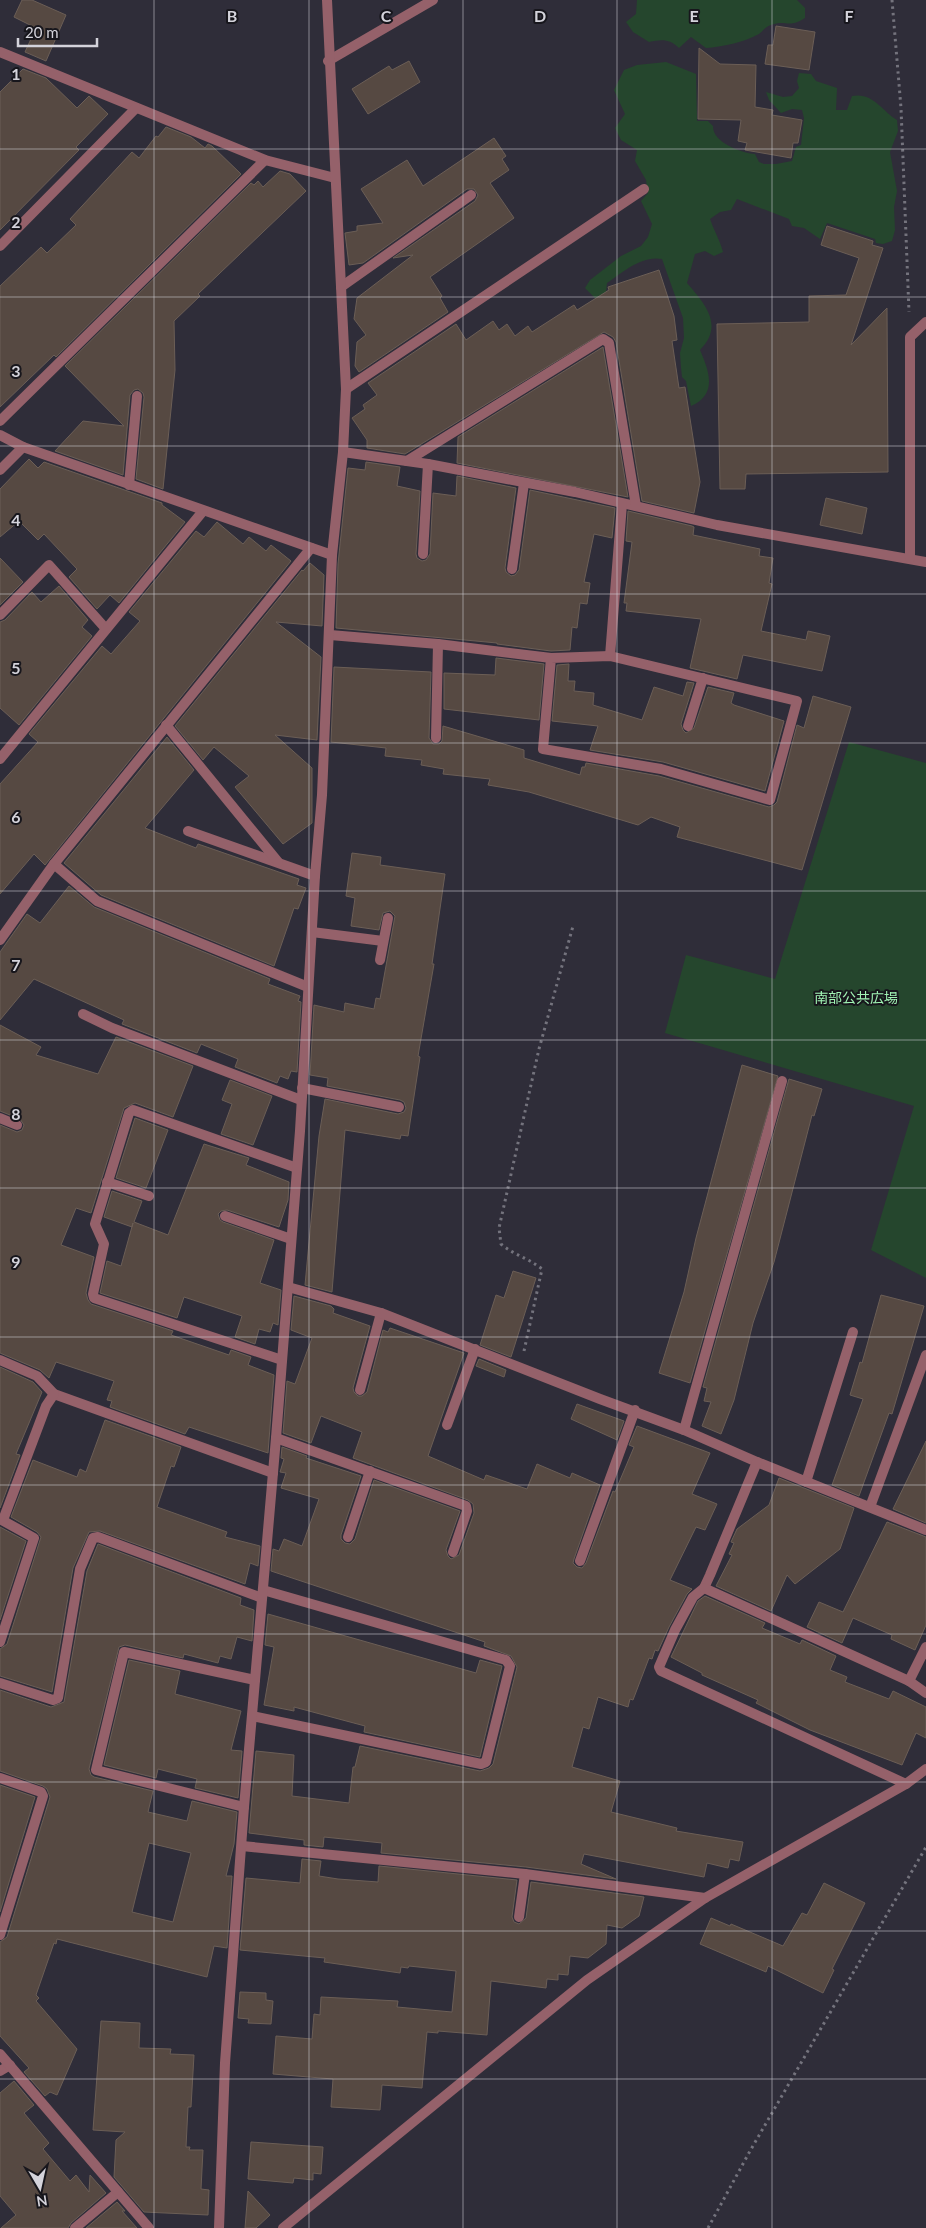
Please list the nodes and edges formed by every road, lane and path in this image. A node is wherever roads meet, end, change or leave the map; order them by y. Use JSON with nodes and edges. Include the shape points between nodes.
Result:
{"nodes":[{"id":1,"x":326,"y":0,"type":"edge"},
{"id":2,"x":433,"y":0,"type":"edge"},
{"id":3,"x":892,"y":0,"type":"edge"},
{"id":4,"x":0,"y":53,"type":"edge"},
{"id":5,"x":328,"y":61,"type":"junction"},
{"id":6,"x":136,"y":108,"type":"junction"},
{"id":7,"x":265,"y":160,"type":"junction"},
{"id":8,"x":335,"y":178,"type":"junction"},
{"id":9,"x":644,"y":189,"type":"dead end"},
{"id":10,"x":471,"y":196,"type":"dead end"},
{"id":11,"x":0,"y":246,"type":"edge"},
{"id":12,"x":341,"y":287,"type":"junction"},
{"id":13,"x":926,"y":322,"type":"edge"},
{"id":14,"x":910,"y":337,"type":"junction"},
{"id":15,"x":346,"y":389,"type":"junction"},
{"id":16,"x":138,"y":396,"type":"dead end"},
{"id":17,"x":0,"y":422,"type":"edge"},
{"id":18,"x":0,"y":435,"type":"edge"},
{"id":19,"x":23,"y":447,"type":"junction"},
{"id":20,"x":343,"y":452,"type":"junction"},
{"id":21,"x":407,"y":461,"type":"junction"},
{"id":22,"x":428,"y":464,"type":"junction"},
{"id":23,"x":0,"y":470,"type":"edge"},
{"id":24,"x":524,"y":483,"type":"junction"},
{"id":25,"x":130,"y":485,"type":"junction"},
{"id":26,"x":622,"y":504,"type":"junction"},
{"id":27,"x":636,"y":506,"type":"junction"},
{"id":28,"x":203,"y":511,"type":"junction"},
{"id":29,"x":311,"y":548,"type":"junction"},
{"id":30,"x":423,"y":554,"type":"dead end"},
{"id":31,"x":332,"y":555,"type":"junction"},
{"id":32,"x":910,"y":558,"type":"junction"},
{"id":33,"x":926,"y":562,"type":"edge"},
{"id":34,"x":512,"y":569,"type":"dead end"},
{"id":35,"x":0,"y":616,"type":"edge"},
{"id":36,"x":106,"y":630,"type":"junction"},
{"id":37,"x":330,"y":635,"type":"junction"},
{"id":38,"x":438,"y":644,"type":"junction"},
{"id":39,"x":610,"y":656,"type":"junction"},
{"id":40,"x":550,"y":658,"type":"junction"},
{"id":41,"x":703,"y":678,"type":"junction"},
{"id":42,"x":166,"y":724,"type":"junction"},
{"id":43,"x":688,"y":726,"type":"dead end"},
{"id":44,"x":436,"y":738,"type":"dead end"},
{"id":45,"x":0,"y":759,"type":"edge"},
{"id":46,"x":188,"y":831,"type":"dead end"},
{"id":47,"x":278,"y":862,"type":"junction"},
{"id":48,"x":54,"y":864,"type":"junction"},
{"id":49,"x":315,"y":876,"type":"junction"},
{"id":50,"x":388,"y":918,"type":"dead end"},
{"id":51,"x":573,"y":926,"type":"dead end"},
{"id":52,"x":312,"y":932,"type":"junction"},
{"id":53,"x":0,"y":940,"type":"edge"},
{"id":54,"x":383,"y":941,"type":"junction"},
{"id":55,"x":380,"y":960,"type":"dead end"},
{"id":56,"x":308,"y":987,"type":"junction"},
{"id":57,"x":83,"y":1014,"type":"dead end"},
{"id":58,"x":782,"y":1081,"type":"dead end"},
{"id":59,"x":302,"y":1088,"type":"junction"},
{"id":60,"x":301,"y":1100,"type":"junction"},
{"id":61,"x":398,"y":1106,"type":"dead end"},
{"id":62,"x":0,"y":1118,"type":"edge"},
{"id":63,"x":17,"y":1125,"type":"dead end"},
{"id":64,"x":297,"y":1168,"type":"junction"},
{"id":65,"x":106,"y":1182,"type":"junction"},
{"id":66,"x":149,"y":1196,"type":"dead end"},
{"id":67,"x":225,"y":1216,"type":"dead end"},
{"id":68,"x":291,"y":1239,"type":"junction"},
{"id":69,"x":288,"y":1287,"type":"junction"},
{"id":70,"x":382,"y":1313,"type":"junction"},
{"id":71,"x":853,"y":1332,"type":"dead end"},
{"id":72,"x":475,"y":1349,"type":"junction"},
{"id":73,"x":926,"y":1355,"type":"edge"},
{"id":74,"x":0,"y":1360,"type":"edge"},
{"id":75,"x":282,"y":1360,"type":"junction"},
{"id":76,"x":521,"y":1367,"type":"junction"},
{"id":77,"x":360,"y":1390,"type":"dead end"},
{"id":78,"x":54,"y":1394,"type":"junction"},
{"id":79,"x":636,"y":1410,"type":"junction"},
{"id":80,"x":447,"y":1425,"type":"dead end"},
{"id":81,"x":684,"y":1430,"type":"junction"},
{"id":82,"x":276,"y":1438,"type":"junction"},
{"id":83,"x":757,"y":1462,"type":"junction"},
{"id":84,"x":370,"y":1471,"type":"junction"},
{"id":85,"x":273,"y":1473,"type":"junction"},
{"id":86,"x":806,"y":1482,"type":"junction"},
{"id":87,"x":870,"y":1507,"type":"junction"},
{"id":88,"x":2,"y":1520,"type":"edge"},
{"id":89,"x":926,"y":1530,"type":"edge"},
{"id":90,"x":348,"y":1537,"type":"dead end"},
{"id":91,"x":452,"y":1552,"type":"dead end"},
{"id":92,"x":580,"y":1561,"type":"dead end"},
{"id":93,"x":704,"y":1588,"type":"junction"},
{"id":94,"x":262,"y":1594,"type":"junction"},
{"id":95,"x":0,"y":1642,"type":"edge"},
{"id":96,"x":926,"y":1647,"type":"edge"},
{"id":97,"x":255,"y":1680,"type":"junction"},
{"id":98,"x":909,"y":1681,"type":"junction"},
{"id":99,"x":0,"y":1683,"type":"edge"},
{"id":100,"x":926,"y":1693,"type":"edge"},
{"id":101,"x":252,"y":1716,"type":"junction"},
{"id":102,"x":926,"y":1769,"type":"edge"},
{"id":103,"x":0,"y":1778,"type":"edge"},
{"id":104,"x":906,"y":1784,"type":"junction"},
{"id":105,"x":244,"y":1807,"type":"junction"},
{"id":106,"x":242,"y":1846,"type":"junction"},
{"id":107,"x":926,"y":1846,"type":"edge"},
{"id":108,"x":525,"y":1874,"type":"junction"},
{"id":109,"x":704,"y":1898,"type":"junction"},
{"id":110,"x":519,"y":1917,"type":"dead end"},
{"id":111,"x":0,"y":1935,"type":"edge"},
{"id":112,"x":0,"y":2054,"type":"edge"},
{"id":113,"x":10,"y":2066,"type":"junction"},
{"id":114,"x":0,"y":2071,"type":"edge"},
{"id":115,"x":118,"y":2192,"type":"junction"},
{"id":116,"x":75,"y":2228,"type":"edge"},
{"id":117,"x":149,"y":2228,"type":"edge"},
{"id":118,"x":219,"y":2228,"type":"edge"},
{"id":119,"x":283,"y":2228,"type":"edge"},
{"id":120,"x":708,"y":2228,"type":"edge"}],
"edges":[{"from":1,"to":5,"type":"street"},
{"from":2,"to":5,"type":"street"},
{"from":3,"to":14,"type":"path","via":[[901,108]]},
{"from":4,"to":6,"type":"street"},
{"from":5,"to":8,"type":"street"},
{"from":6,"to":7,"type":"street"},
{"from":6,"to":11,"type":"street"},
{"from":7,"to":8,"type":"street"},
{"from":7,"to":17,"type":"street"},
{"from":8,"to":12,"type":"street"},
{"from":9,"to":15,"type":"street"},
{"from":10,"to":12,"type":"street"},
{"from":12,"to":15,"type":"street"},
{"from":13,"to":14,"type":"street"},
{"from":14,"to":32,"type":"street"},
{"from":15,"to":20,"type":"street"},
{"from":16,"to":25,"type":"street"},
{"from":18,"to":19,"type":"street"},
{"from":19,"to":23,"type":"street"},
{"from":19,"to":25,"type":"street"},
{"from":20,"to":21,"type":"street"},
{"from":20,"to":31,"type":"street"},
{"from":21,"to":22,"type":"street"},
{"from":21,"to":27,"type":"street","via":[[603,339],[609,343]]},
{"from":22,"to":24,"type":"street"},
{"from":22,"to":30,"type":"street"},
{"from":24,"to":26,"type":"street"},
{"from":24,"to":34,"type":"street"},
{"from":25,"to":28,"type":"street"},
{"from":26,"to":27,"type":"street"},
{"from":26,"to":39,"type":"street"},
{"from":27,"to":32,"type":"street","via":[[717,525]]},
{"from":28,"to":29,"type":"street"},
{"from":28,"to":36,"type":"street"},
{"from":29,"to":31,"type":"street"},
{"from":29,"to":42,"type":"street"},
{"from":31,"to":37,"type":"street"},
{"from":32,"to":33,"type":"street"},
{"from":35,"to":36,"type":"street","via":[[49,565]]},
{"from":36,"to":45,"type":"street"},
{"from":37,"to":38,"type":"street"},
{"from":37,"to":49,"type":"street"},
{"from":38,"to":40,"type":"street"},
{"from":38,"to":44,"type":"street"},
{"from":39,"to":40,"type":"street"},
{"from":39,"to":41,"type":"street"},
{"from":40,"to":41,"type":"street","via":[[542,749],[662,769],[770,800],[797,701]]},
{"from":41,"to":43,"type":"street"},
{"from":42,"to":47,"type":"street"},
{"from":42,"to":48,"type":"street"},
{"from":46,"to":47,"type":"street"},
{"from":47,"to":49,"type":"street"},
{"from":48,"to":53,"type":"street"},
{"from":48,"to":56,"type":"street","via":[[97,901]]},
{"from":49,"to":52,"type":"street"},
{"from":50,"to":54,"type":"street"},
{"from":51,"to":76,"type":"path","via":[[539,1049],[498,1228],[501,1244],[542,1269]]},
{"from":52,"to":54,"type":"street"},
{"from":52,"to":56,"type":"street"},
{"from":54,"to":55,"type":"street"},
{"from":56,"to":59,"type":"street"},
{"from":57,"to":60,"type":"street"},
{"from":58,"to":81,"type":"street"},
{"from":59,"to":60,"type":"street"},
{"from":59,"to":61,"type":"street"},
{"from":60,"to":64,"type":"street"},
{"from":62,"to":63,"type":"street"},
{"from":64,"to":65,"type":"street","via":[[133,1110],[129,1113]]},
{"from":64,"to":68,"type":"street"},
{"from":65,"to":66,"type":"street"},
{"from":65,"to":75,"type":"street","via":[[95,1224],[104,1244],[94,1298]]},
{"from":67,"to":68,"type":"street"},
{"from":68,"to":69,"type":"street"},
{"from":69,"to":70,"type":"street"},
{"from":69,"to":75,"type":"street"},
{"from":70,"to":72,"type":"street"},
{"from":70,"to":77,"type":"street"},
{"from":71,"to":86,"type":"street"},
{"from":72,"to":76,"type":"street"},
{"from":72,"to":80,"type":"street"},
{"from":73,"to":87,"type":"street"},
{"from":74,"to":78,"type":"street","via":[[37,1376]]},
{"from":75,"to":82,"type":"street"},
{"from":76,"to":79,"type":"street"},
{"from":78,"to":85,"type":"street"},
{"from":78,"to":88,"type":"street","via":[[46,1406]]},
{"from":79,"to":81,"type":"street"},
{"from":79,"to":92,"type":"street"},
{"from":81,"to":83,"type":"street"},
{"from":82,"to":84,"type":"street"},
{"from":82,"to":85,"type":"street"},
{"from":83,"to":86,"type":"street"},
{"from":83,"to":93,"type":"street"},
{"from":84,"to":90,"type":"street"},
{"from":84,"to":91,"type":"street","via":[[466,1506]]},
{"from":85,"to":94,"type":"street"},
{"from":86,"to":87,"type":"street"},
{"from":87,"to":89,"type":"street"},
{"from":88,"to":95,"type":"street","via":[[34,1538]]},
{"from":93,"to":98,"type":"street"},
{"from":93,"to":104,"type":"street","via":[[693,1597],[675,1630],[659,1667],[661,1671]]},
{"from":94,"to":97,"type":"street"},
{"from":94,"to":99,"type":"street","via":[[94,1538],[80,1569],[58,1698],[53,1700]]},
{"from":94,"to":101,"type":"street","via":[[506,1660],[510,1666],[486,1762],[482,1764]]},
{"from":96,"to":98,"type":"street"},
{"from":97,"to":101,"type":"street"},
{"from":97,"to":105,"type":"street","via":[[124,1652],[96,1770]]},
{"from":98,"to":100,"type":"street"},
{"from":101,"to":105,"type":"street"},
{"from":102,"to":104,"type":"street"},
{"from":103,"to":111,"type":"street","via":[[41,1792],[43,1796]]},
{"from":104,"to":109,"type":"street"},
{"from":105,"to":106,"type":"street"},
{"from":106,"to":108,"type":"street"},
{"from":106,"to":118,"type":"street","via":[[225,2063]]},
{"from":107,"to":120,"type":"path"},
{"from":108,"to":109,"type":"street"},
{"from":108,"to":110,"type":"street"},
{"from":109,"to":119,"type":"street","via":[[587,1980]]},
{"from":112,"to":113,"type":"street"},
{"from":113,"to":114,"type":"street"},
{"from":113,"to":115,"type":"street"},
{"from":115,"to":116,"type":"street"},
{"from":115,"to":117,"type":"street"}]}
